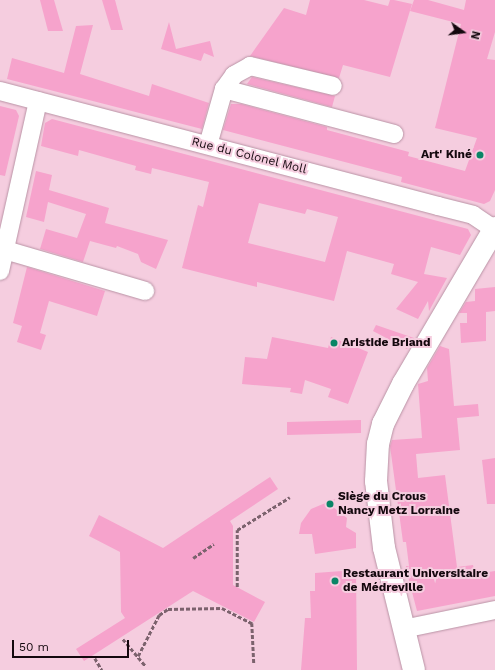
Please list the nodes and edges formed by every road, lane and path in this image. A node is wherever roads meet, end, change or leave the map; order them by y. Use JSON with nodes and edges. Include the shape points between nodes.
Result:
{"nodes":[{"id":1,"x":333,"y":86,"type":"dead end"},
{"id":2,"x":224,"y":89,"type":"junction"},
{"id":3,"x":0,"y":91,"type":"edge"},
{"id":4,"x":38,"y":101,"type":"junction"},
{"id":5,"x":394,"y":134,"type":"dead end"},
{"id":6,"x":208,"y":145,"type":"junction"},
{"id":7,"x":495,"y":228,"type":"edge"},
{"id":8,"x":5,"y":250,"type":"junction"},
{"id":9,"x":0,"y":271,"type":"edge"},
{"id":10,"x":145,"y":291,"type":"dead end"},
{"id":11,"x":290,"y":497,"type":"dead end"},
{"id":12,"x":237,"y":530,"type":"junction"},
{"id":13,"x":233,"y":533,"type":"dead end"},
{"id":14,"x":214,"y":544,"type":"dead end"},
{"id":15,"x":193,"y":558,"type":"dead end"},
{"id":16,"x":237,"y":587,"type":"dead end"},
{"id":17,"x":495,"y":610,"type":"edge"},
{"id":18,"x":403,"y":629,"type":"junction"},
{"id":19,"x":123,"y":639,"type":"dead end"},
{"id":20,"x":138,"y":656,"type":"junction"},
{"id":21,"x":95,"y":658,"type":"dead end"},
{"id":22,"x":254,"y":664,"type":"dead end"},
{"id":23,"x":146,"y":666,"type":"dead end"},
{"id":24,"x":102,"y":670,"type":"edge"},
{"id":25,"x":414,"y":670,"type":"edge"}],
"edges":[{"from":1,"to":2,"type":"street","via":[[250,66],[234,75]]},
{"from":2,"to":5,"type":"street"},
{"from":2,"to":6,"type":"street"},
{"from":3,"to":4,"type":"street","name":"Rue du Colonel Moll"},
{"from":4,"to":6,"type":"street","name":"Rue du Colonel Moll"},
{"from":4,"to":8,"type":"street"},
{"from":6,"to":7,"type":"street","name":"Rue du Colonel Moll","via":[[473,216]]},
{"from":7,"to":18,"type":"main road","via":[[403,384],[381,431],[377,489],[384,548]]},
{"from":8,"to":9,"type":"street"},
{"from":8,"to":10,"type":"street"},
{"from":11,"to":12,"type":"path"},
{"from":12,"to":13,"type":"path"},
{"from":12,"to":16,"type":"path"},
{"from":14,"to":15,"type":"path"},
{"from":17,"to":18,"type":"street"},
{"from":18,"to":25,"type":"main road"},
{"from":19,"to":20,"type":"path"},
{"from":20,"to":22,"type":"path","via":[[159,615],[168,609],[222,608],[252,623]]},
{"from":20,"to":23,"type":"path"},
{"from":21,"to":24,"type":"path"}]}
